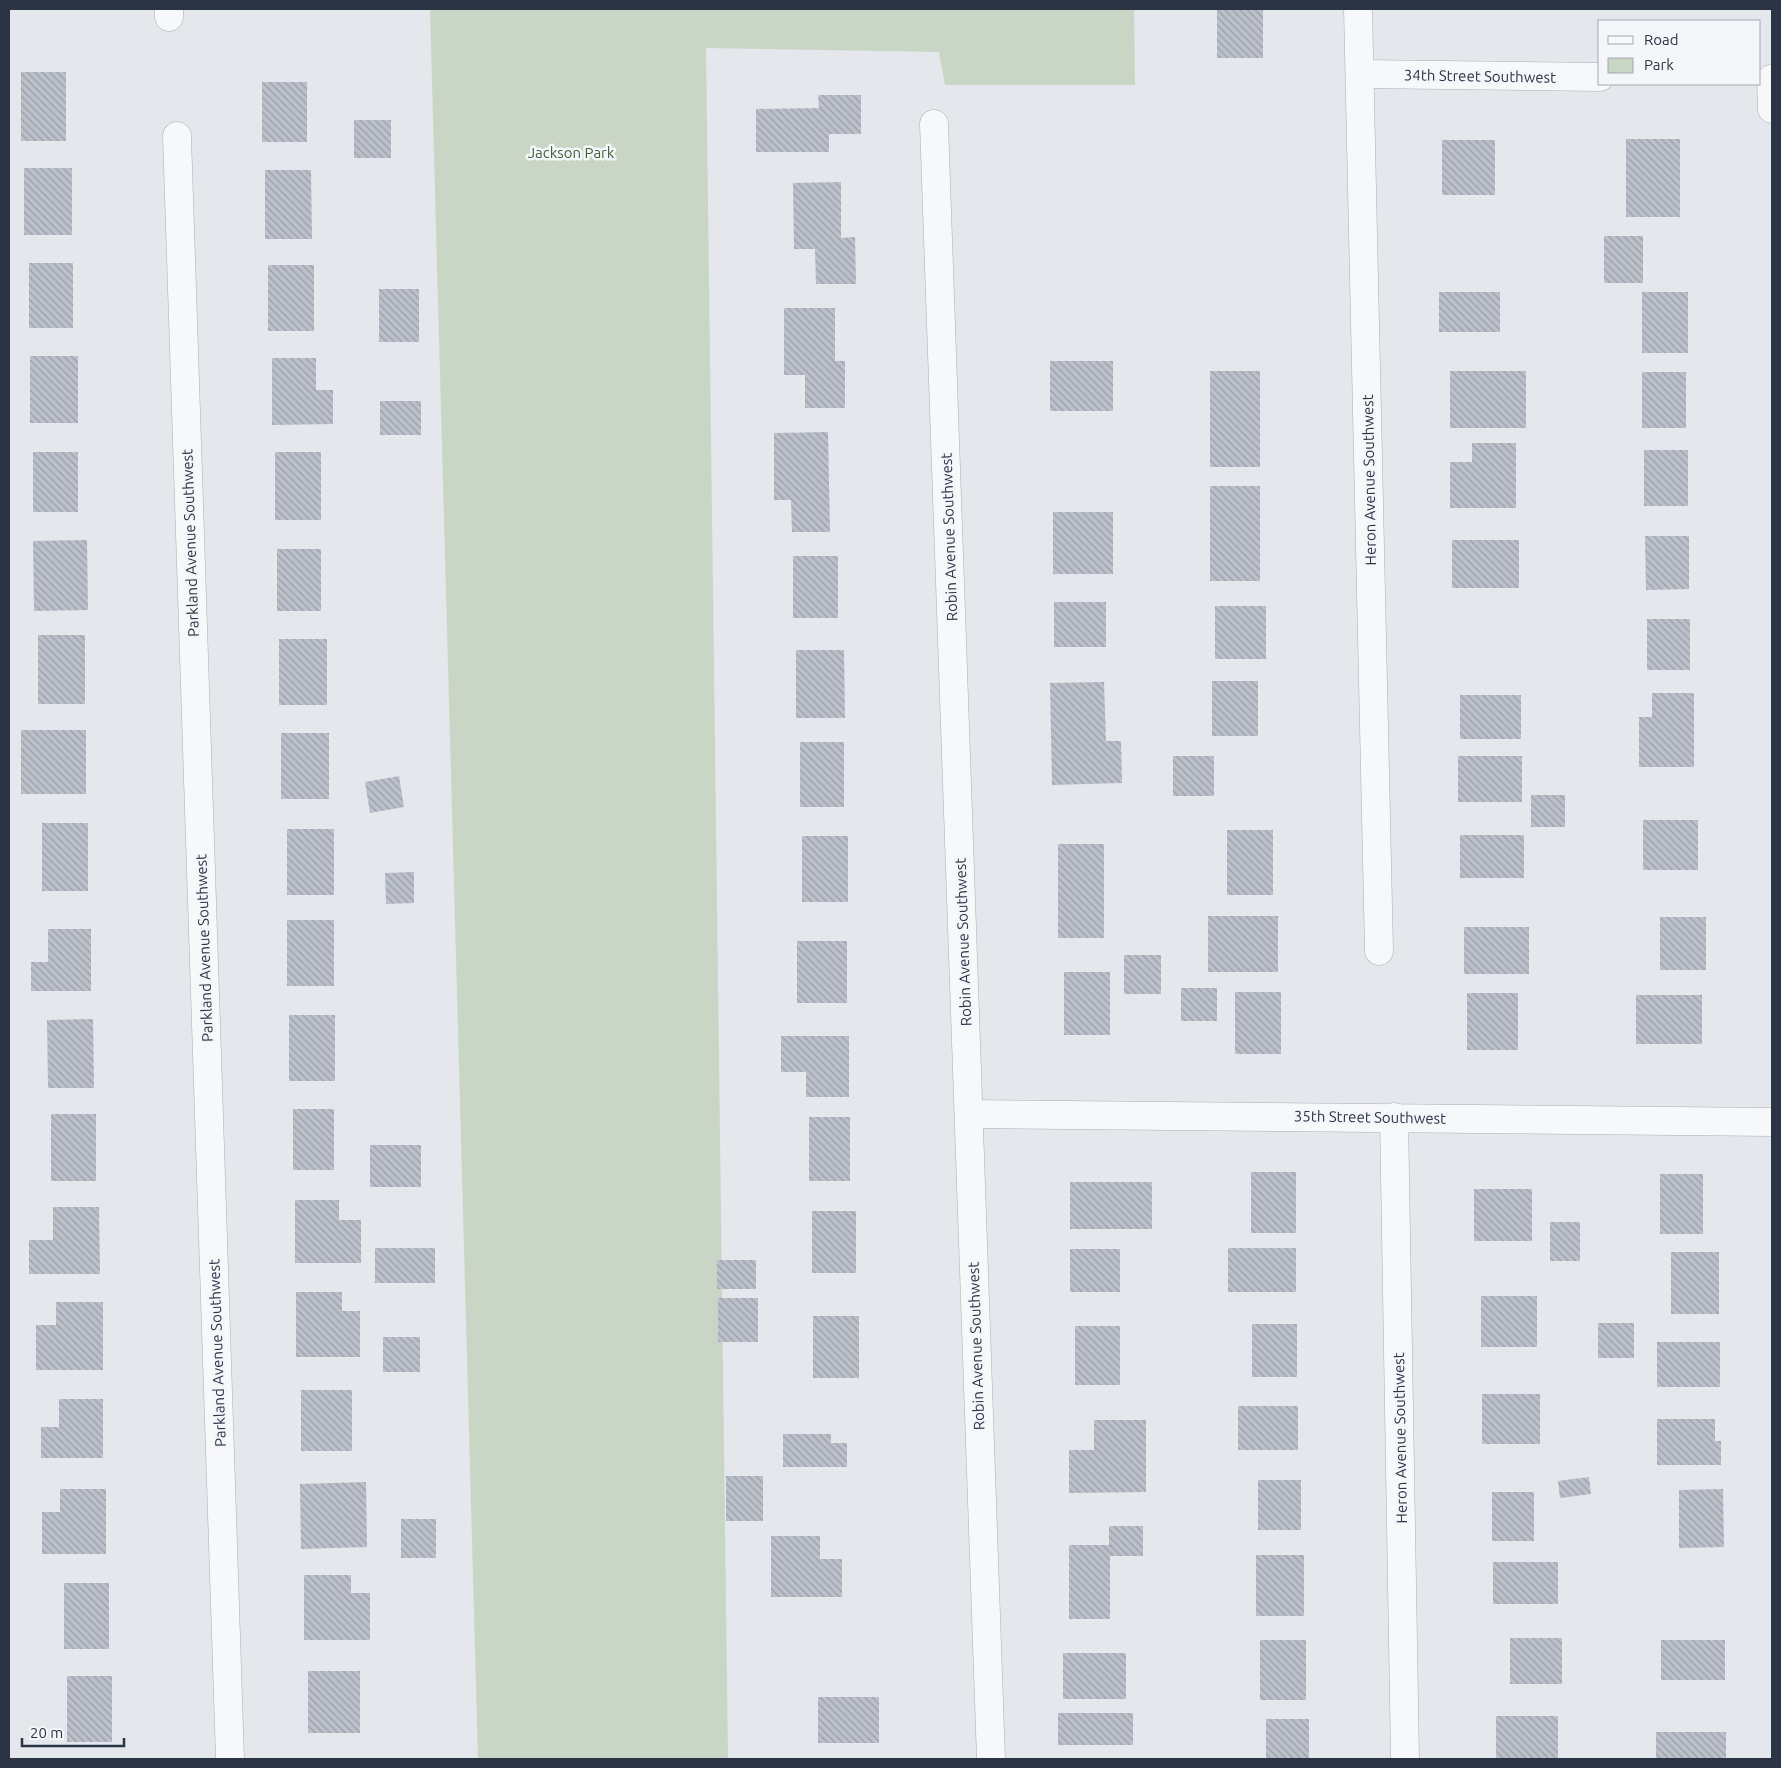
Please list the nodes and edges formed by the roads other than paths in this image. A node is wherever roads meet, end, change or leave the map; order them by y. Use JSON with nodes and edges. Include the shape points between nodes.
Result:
{"nodes":[{"id":1,"x":1358,"y":9,"type":"edge"},
{"id":2,"x":1360,"y":74,"type":"junction"},
{"id":3,"x":1598,"y":77,"type":"edge"},
{"id":4,"x":1768,"y":79,"type":"edge"},
{"id":5,"x":1772,"y":109,"type":"edge"},
{"id":6,"x":934,"y":124,"type":"dead end"},
{"id":7,"x":177,"y":136,"type":"dead end"},
{"id":8,"x":1379,"y":951,"type":"dead end"},
{"id":9,"x":968,"y":1114,"type":"junction"},
{"id":10,"x":1394,"y":1117,"type":"junction"},
{"id":11,"x":1772,"y":1122,"type":"edge"},
{"id":12,"x":230,"y":1759,"type":"edge"},
{"id":13,"x":991,"y":1759,"type":"edge"},
{"id":14,"x":1405,"y":1759,"type":"edge"}],
"edges":[{"from":1,"to":2,"type":"street","name":"Heron Avenue Southwest"},
{"from":2,"to":3,"type":"street","name":"34th Street Southwest"},
{"from":2,"to":8,"type":"street","name":"Heron Avenue Southwest"},
{"from":4,"to":5,"type":"street"},
{"from":6,"to":9,"type":"street","name":"Robin Avenue Southwest"},
{"from":7,"to":12,"type":"street","name":"Parkland Avenue Southwest"},
{"from":9,"to":10,"type":"street","name":"35th Street Southwest"},
{"from":9,"to":13,"type":"street","name":"Robin Avenue Southwest"},
{"from":10,"to":11,"type":"street","name":"35th Street Southwest"},
{"from":10,"to":14,"type":"street","name":"Heron Avenue Southwest"}]}
